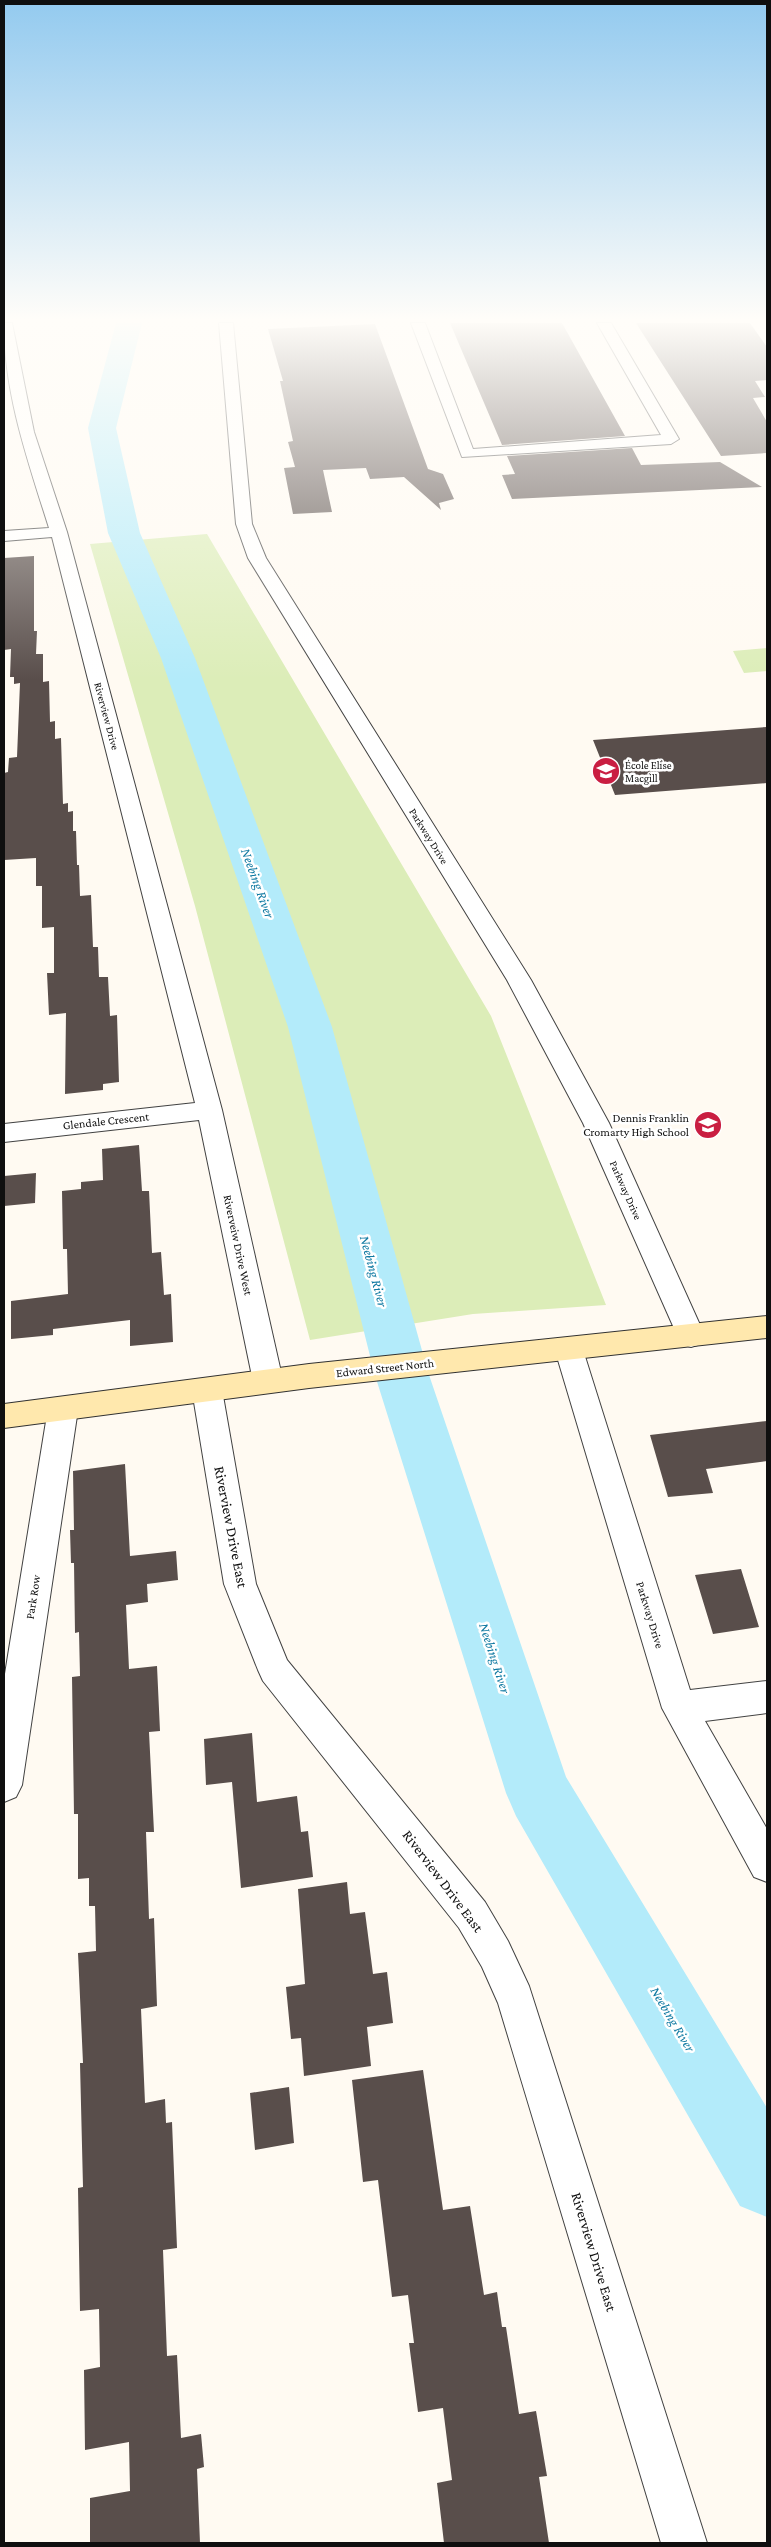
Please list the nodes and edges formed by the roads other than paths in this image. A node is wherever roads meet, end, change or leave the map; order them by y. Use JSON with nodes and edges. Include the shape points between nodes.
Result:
{"nodes":[{"id":1,"x":22,"y":442,"type":"edge"},
{"id":2,"x":237,"y":442,"type":"edge"},
{"id":3,"x":462,"y":442,"type":"edge"},
{"id":4,"x":632,"y":442,"type":"edge"},
{"id":5,"x":59,"y":532,"type":"junction"},
{"id":6,"x":4,"y":536,"type":"edge"},
{"id":7,"x":209,"y":1110,"type":"junction"},
{"id":8,"x":4,"y":1133,"type":"edge"},
{"id":9,"x":767,"y":1327,"type":"edge"},
{"id":10,"x":691,"y":1336,"type":"junction"},
{"id":11,"x":569,"y":1350,"type":"junction"},
{"id":12,"x":268,"y":1381,"type":"junction"},
{"id":13,"x":207,"y":1390,"type":"junction"},
{"id":14,"x":63,"y":1409,"type":"junction"},
{"id":15,"x":4,"y":1416,"type":"edge"},
{"id":16,"x":767,"y":1697,"type":"edge"},
{"id":17,"x":679,"y":1708,"type":"junction"},
{"id":18,"x":4,"y":1785,"type":"edge"},
{"id":19,"x":767,"y":1864,"type":"edge"},
{"id":20,"x":684,"y":2543,"type":"edge"}],
"edges":[{"from":1,"to":5,"type":"street","name":"Riverview Drive"},
{"from":2,"to":10,"type":"street","name":"Parkway Drive","via":[[244,524],[257,558],[519,980],[596,1123]]},
{"from":3,"to":4,"type":"street","via":[[467,454]]},
{"from":5,"to":6,"type":"street"},
{"from":5,"to":7,"type":"street","name":"Riverview Drive"},
{"from":7,"to":8,"type":"street","name":"Glendale Crescent"},
{"from":7,"to":12,"type":"street","name":"Riverveiw Drive West"},
{"from":9,"to":10,"type":"main road","name":"Edward Street North"},
{"from":10,"to":11,"type":"main road","name":"Edward Street North"},
{"from":11,"to":12,"type":"main road","name":"Edward Street North"},
{"from":11,"to":17,"type":"street","name":"Parkway Drive"},
{"from":12,"to":13,"type":"main road","name":"Edward Street North"},
{"from":13,"to":14,"type":"main road","name":"Edward Street North"},
{"from":13,"to":20,"type":"street","name":"Riverview Drive East","via":[[240,1584],[275,1670],[472,1915],[516,1999]]},
{"from":14,"to":15,"type":"main road","name":"Edward Street North"},
{"from":14,"to":18,"type":"street","name":"Park Row"},
{"from":16,"to":17,"type":"street"},
{"from":17,"to":19,"type":"street","name":"Parkway Drive"}]}
